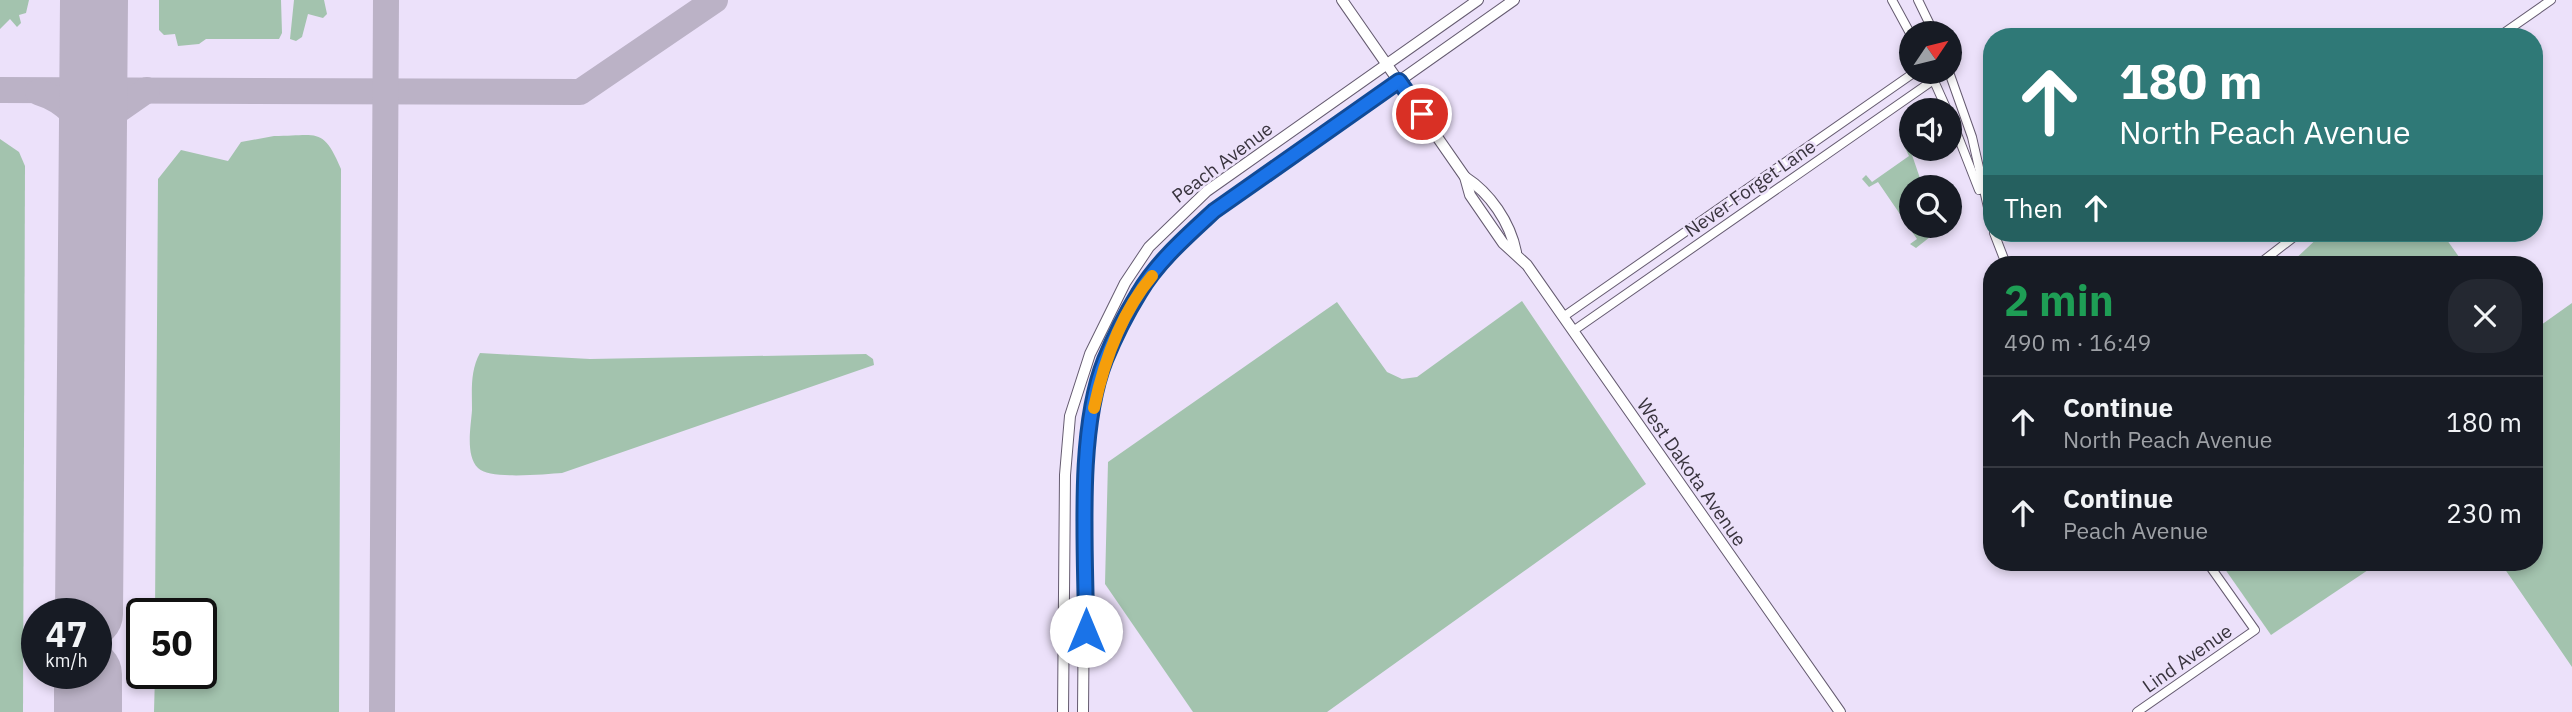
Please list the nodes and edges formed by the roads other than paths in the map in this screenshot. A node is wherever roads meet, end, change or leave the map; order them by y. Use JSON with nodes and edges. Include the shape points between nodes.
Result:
{"nodes":[{"id":1,"x":1342,"y":0,"type":"edge"},
{"id":2,"x":1478,"y":0,"type":"edge"},
{"id":3,"x":1514,"y":0,"type":"edge"},
{"id":4,"x":1892,"y":0,"type":"edge"},
{"id":5,"x":1918,"y":0,"type":"edge"},
{"id":6,"x":2551,"y":0,"type":"edge"},
{"id":7,"x":1903,"y":21,"type":"edge"},
{"id":8,"x":1928,"y":21,"type":"edge"},
{"id":9,"x":2511,"y":28,"type":"edge"},
{"id":10,"x":1387,"y":64,"type":"junction"},
{"id":11,"x":1399,"y":81,"type":"junction"},
{"id":12,"x":1899,"y":83,"type":"edge"},
{"id":13,"x":1921,"y":84,"type":"edge"},
{"id":14,"x":1952,"y":84,"type":"edge"},
{"id":15,"x":1962,"y":146,"type":"edge"},
{"id":16,"x":1983,"y":190,"type":"edge"},
{"id":17,"x":1983,"y":198,"type":"edge"},
{"id":18,"x":2287,"y":242,"type":"edge"},
{"id":19,"x":2269,"y":256,"type":"edge"},
{"id":20,"x":1563,"y":317,"type":"junction"},
{"id":21,"x":1573,"y":331,"type":"junction"},
{"id":22,"x":1064,"y":519,"type":"junction"},
{"id":23,"x":1086,"y":519,"type":"junction"},
{"id":24,"x":2213,"y":571,"type":"edge"},
{"id":25,"x":1063,"y":712,"type":"edge"},
{"id":26,"x":1083,"y":712,"type":"edge"},
{"id":27,"x":1840,"y":712,"type":"edge"},
{"id":28,"x":2137,"y":712,"type":"edge"}],
"edges":[{"from":1,"to":10,"type":"main road","name":"West Dakota Avenue"},
{"from":2,"to":10,"type":"main road","name":"Peach Avenue"},
{"from":3,"to":11,"type":"main road"},
{"from":4,"to":7,"type":"street"},
{"from":5,"to":8,"type":"street"},
{"from":6,"to":9,"type":"street"},
{"from":10,"to":11,"type":"main road","name":"West Dakota Avenue"},
{"from":10,"to":22,"type":"main road","name":"Peach Avenue","via":[[1217,184],[1149,247],[1125,283],[1090,354],[1070,416]]},
{"from":11,"to":20,"type":"main road","name":"West Dakota Avenue","via":[[1465,177],[1481,187],[1512,231],[1516,252]]},
{"from":11,"to":23,"type":"main road","via":[[1214,211],[1140,291],[1104,362],[1091,422]]},
{"from":12,"to":20,"type":"street","name":"Never Forget Lane"},
{"from":13,"to":21,"type":"street","name":"Never Forget Lane"},
{"from":14,"to":16,"type":"street","via":[[1972,137]]},
{"from":15,"to":17,"type":"street"},
{"from":18,"to":19,"type":"street"},
{"from":20,"to":21,"type":"main road","name":"West Dakota Avenue"},
{"from":21,"to":27,"type":"main road","name":"West Dakota Avenue"},
{"from":22,"to":23,"type":"main road"},
{"from":22,"to":25,"type":"main road","name":"Peach Avenue"},
{"from":23,"to":26,"type":"main road"},
{"from":24,"to":28,"type":"street","name":"Lind Avenue","via":[[2255,630]]}]}
